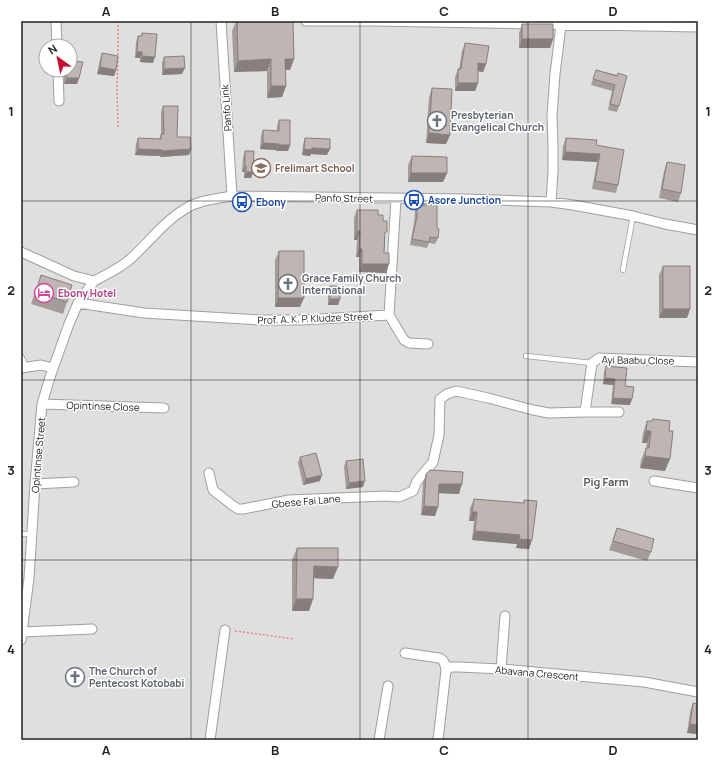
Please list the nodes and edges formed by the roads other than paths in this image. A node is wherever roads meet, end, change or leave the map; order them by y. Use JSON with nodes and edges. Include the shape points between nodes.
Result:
{"nodes":[{"id":1,"x":56,"y":21,"type":"edge"},
{"id":2,"x":221,"y":21,"type":"edge"},
{"id":3,"x":306,"y":21,"type":"edge"},
{"id":4,"x":374,"y":21,"type":"edge"},
{"id":5,"x":561,"y":25,"type":"junction"},
{"id":6,"x":698,"y":27,"type":"edge"},
{"id":7,"x":57,"y":38,"type":"edge"},
{"id":8,"x":58,"y":78,"type":"edge"},
{"id":9,"x":59,"y":101,"type":"dead end"},
{"id":10,"x":232,"y":196,"type":"junction"},
{"id":11,"x":396,"y":199,"type":"junction"},
{"id":12,"x":551,"y":202,"type":"junction"},
{"id":13,"x":633,"y":216,"type":"junction"},
{"id":14,"x":698,"y":230,"type":"edge"},
{"id":15,"x":21,"y":252,"type":"edge"},
{"id":16,"x":623,"y":270,"type":"dead end"},
{"id":17,"x":94,"y":281,"type":"junction"},
{"id":18,"x":78,"y":303,"type":"junction"},
{"id":19,"x":389,"y":315,"type":"junction"},
{"id":20,"x":428,"y":344,"type":"dead end"},
{"id":21,"x":21,"y":356,"type":"edge"},
{"id":22,"x":526,"y":356,"type":"dead end"},
{"id":23,"x":698,"y":362,"type":"edge"},
{"id":24,"x":592,"y":363,"type":"junction"},
{"id":25,"x":24,"y":368,"type":"edge"},
{"id":26,"x":53,"y":368,"type":"junction"},
{"id":27,"x":42,"y":404,"type":"junction"},
{"id":28,"x":164,"y":408,"type":"dead end"},
{"id":29,"x":585,"y":412,"type":"junction"},
{"id":30,"x":619,"y":412,"type":"dead end"},
{"id":31,"x":209,"y":473,"type":"dead end"},
{"id":32,"x":654,"y":481,"type":"dead end"},
{"id":33,"x":74,"y":482,"type":"dead end"},
{"id":34,"x":35,"y":484,"type":"junction"},
{"id":35,"x":698,"y":488,"type":"edge"},
{"id":36,"x":21,"y":534,"type":"edge"},
{"id":37,"x":32,"y":534,"type":"junction"},
{"id":38,"x":25,"y":585,"type":"edge"},
{"id":39,"x":505,"y":616,"type":"dead end"},
{"id":40,"x":92,"y":629,"type":"dead end"},
{"id":41,"x":225,"y":630,"type":"road end"},
{"id":42,"x":21,"y":638,"type":"edge"},
{"id":43,"x":405,"y":653,"type":"dead end"},
{"id":44,"x":501,"y":669,"type":"junction"},
{"id":45,"x":446,"y":671,"type":"junction"},
{"id":46,"x":388,"y":686,"type":"dead end"},
{"id":47,"x":698,"y":692,"type":"edge"},
{"id":48,"x":210,"y":740,"type":"edge"},
{"id":49,"x":379,"y":740,"type":"edge"},
{"id":50,"x":438,"y":740,"type":"edge"}],
"edges":[{"from":1,"to":7,"type":"street"},
{"from":2,"to":10,"type":"street","name":"Panfo Link"},
{"from":3,"to":4,"type":"street"},
{"from":4,"to":5,"type":"street"},
{"from":5,"to":6,"type":"street"},
{"from":5,"to":12,"type":"street","via":[[554,74]]},
{"from":8,"to":9,"type":"street"},
{"from":10,"to":11,"type":"street","name":"Panfo Street"},
{"from":10,"to":17,"type":"street","name":"Panfo Street","via":[[203,201],[185,209],[128,260]]},
{"from":11,"to":12,"type":"street","name":"Panfo Street"},
{"from":11,"to":19,"type":"street"},
{"from":12,"to":13,"type":"street","name":"Panfo Street"},
{"from":13,"to":14,"type":"street","name":"Panfo Street"},
{"from":13,"to":16,"type":"lane"},
{"from":15,"to":17,"type":"street","via":[[74,276]]},
{"from":17,"to":18,"type":"street","name":"Opintinse Street"},
{"from":18,"to":19,"type":"street","name":"Prof. A. K. P. Kludze Street","via":[[144,313],[259,320]]},
{"from":18,"to":26,"type":"street","name":"Opintinse Street"},
{"from":19,"to":20,"type":"street","via":[[404,340],[409,343]]},
{"from":21,"to":25,"type":"lane"},
{"from":22,"to":24,"type":"lane"},
{"from":23,"to":24,"type":"street","name":"Ayi Baabu Close","via":[[599,358]]},
{"from":24,"to":29,"type":"street","name":"Ayi Baabu Close"},
{"from":25,"to":26,"type":"street"},
{"from":26,"to":27,"type":"street","name":"Opintinse Street"},
{"from":27,"to":28,"type":"street","name":"Opintinse Close"},
{"from":27,"to":34,"type":"street","name":"Opintinse Street"},
{"from":29,"to":30,"type":"street"},
{"from":29,"to":31,"type":"street","name":"Gbese Fai Lane","via":[[549,413],[456,391],[447,394],[440,399],[439,435],[433,462],[417,481],[413,491],[399,497],[289,500],[238,509],[213,490]]},
{"from":32,"to":35,"type":"street"},
{"from":33,"to":34,"type":"street"},
{"from":34,"to":37,"type":"street","name":"Opintinse Street"},
{"from":36,"to":37,"type":"lane"},
{"from":37,"to":38,"type":"street","name":"Opintinse Street"},
{"from":38,"to":42,"type":"street","name":"Opintinse Street"},
{"from":39,"to":44,"type":"street"},
{"from":40,"to":42,"type":"street"},
{"from":41,"to":48,"type":"street"},
{"from":43,"to":45,"type":"street","via":[[442,659]]},
{"from":44,"to":45,"type":"street","name":"Abavana Crescent","via":[[450,667]]},
{"from":44,"to":47,"type":"street","name":"Abavana Crescent","via":[[644,682]]},
{"from":45,"to":50,"type":"street"},
{"from":46,"to":49,"type":"street"}]}
